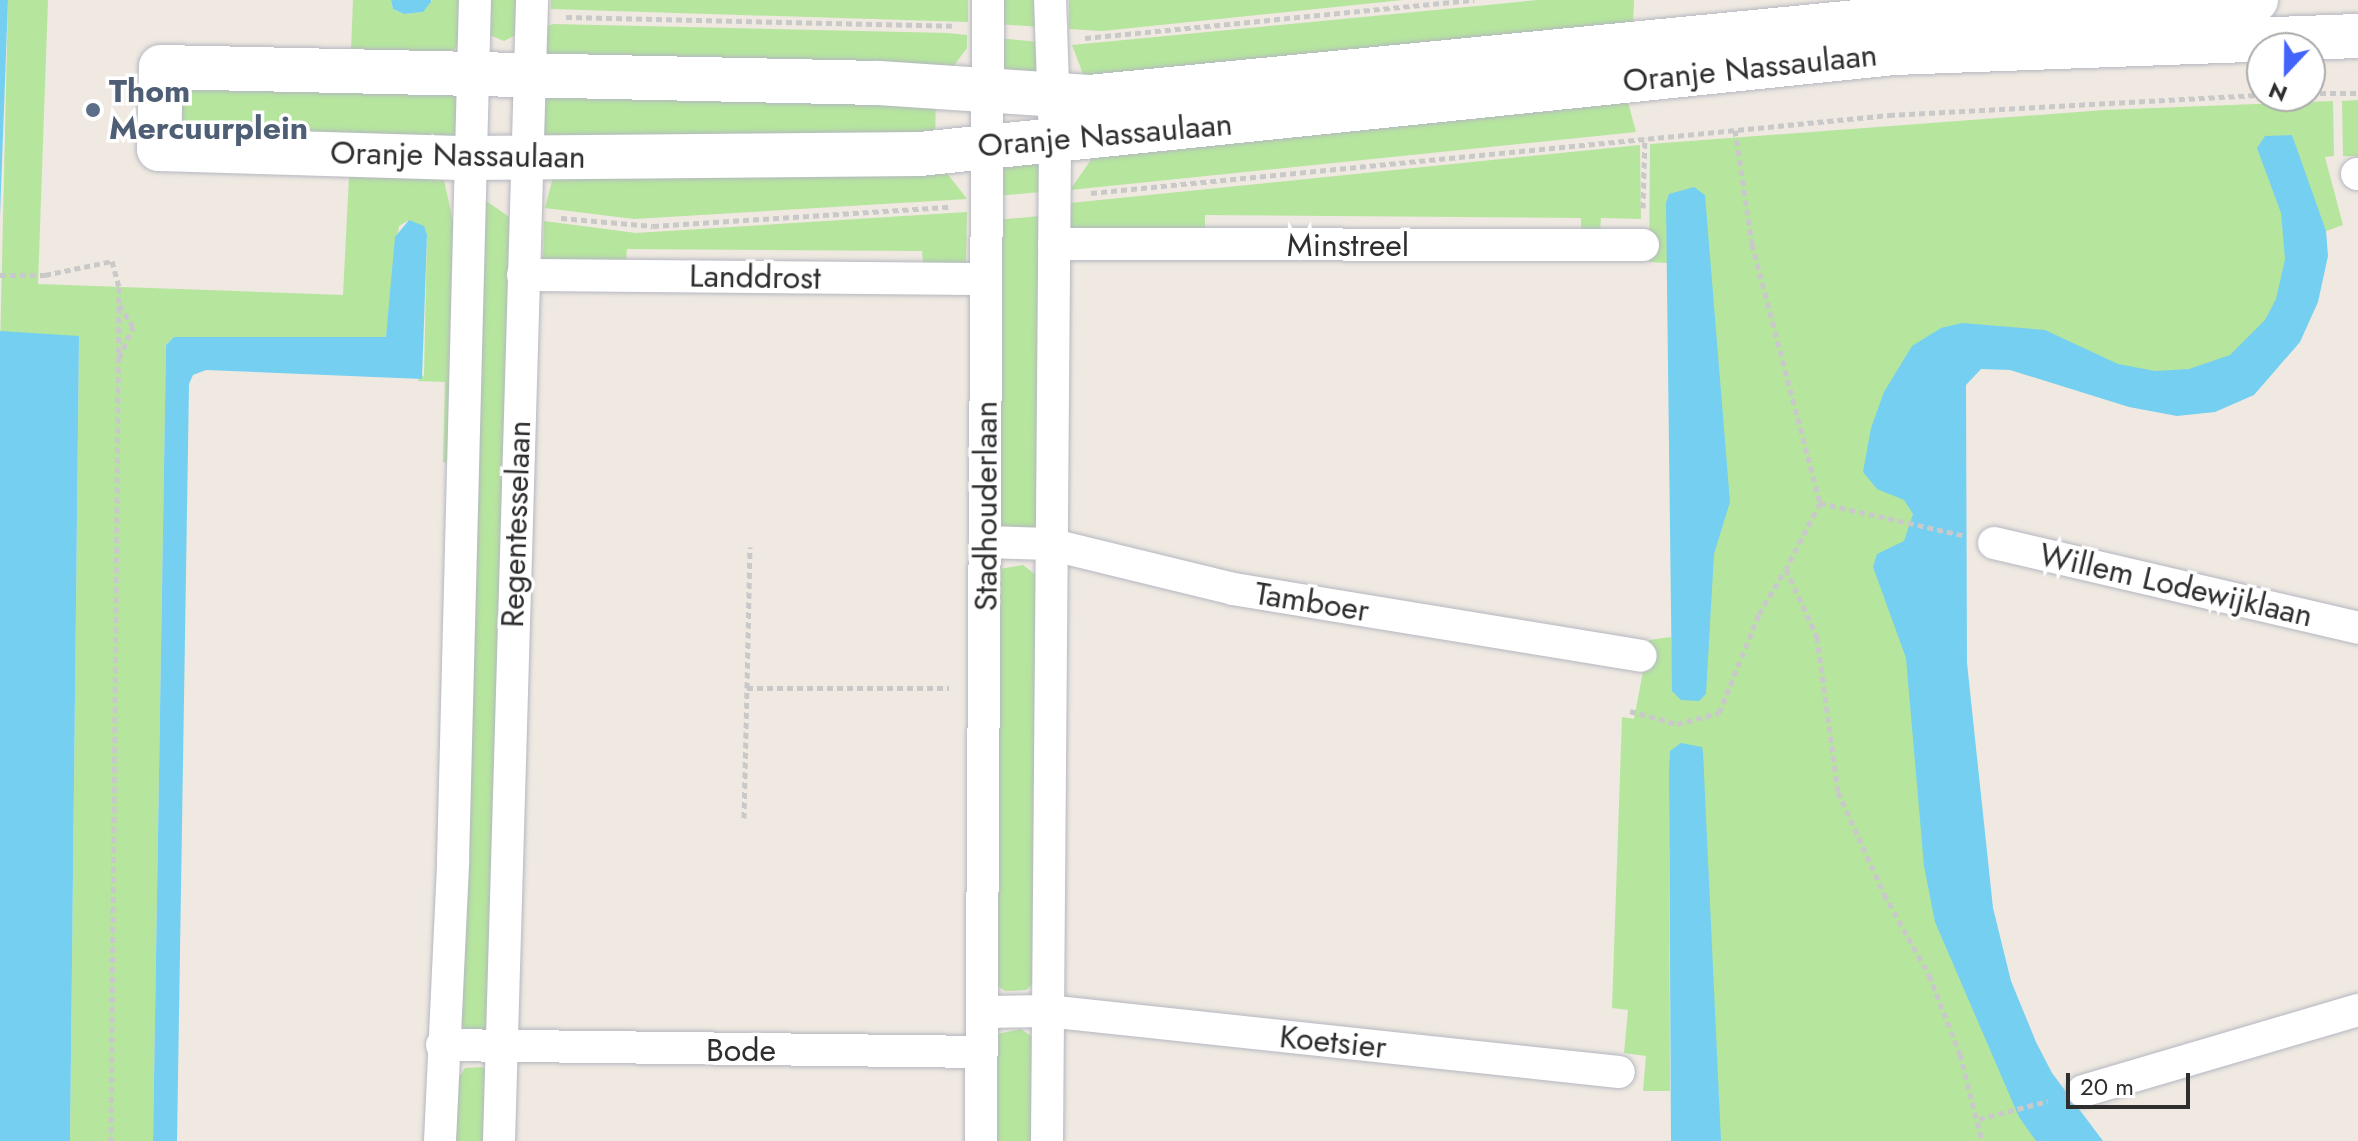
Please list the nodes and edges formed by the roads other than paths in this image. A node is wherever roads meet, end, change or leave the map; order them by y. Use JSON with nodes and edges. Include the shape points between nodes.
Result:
{"nodes":[{"id":1,"x":475,"y":0,"type":"edge"},
{"id":2,"x":1050,"y":0,"type":"edge"},
{"id":3,"x":2256,"y":0,"type":"edge"},
{"id":4,"x":532,"y":8,"type":"edge"},
{"id":5,"x":988,"y":14,"type":"edge"},
{"id":6,"x":2358,"y":36,"type":"edge"},
{"id":7,"x":473,"y":75,"type":"junction"},
{"id":8,"x":527,"y":75,"type":"junction"},
{"id":9,"x":988,"y":91,"type":"junction"},
{"id":10,"x":1055,"y":96,"type":"junction"},
{"id":11,"x":1055,"y":141,"type":"junction"},
{"id":12,"x":987,"y":145,"type":"junction"},
{"id":13,"x":468,"y":158,"type":"junction"},
{"id":14,"x":526,"y":164,"type":"junction"},
{"id":15,"x":1054,"y":244,"type":"junction"},
{"id":16,"x":1643,"y":245,"type":"road end"},
{"id":17,"x":523,"y":275,"type":"junction"},
{"id":18,"x":986,"y":279,"type":"junction"},
{"id":19,"x":986,"y":542,"type":"junction"},
{"id":20,"x":1994,"y":543,"type":"road end"},
{"id":21,"x":1049,"y":544,"type":"junction"},
{"id":22,"x":2358,"y":628,"type":"edge"},
{"id":23,"x":1641,"y":656,"type":"dead end"},
{"id":24,"x":2358,"y":1010,"type":"edge"},
{"id":25,"x":1047,"y":1011,"type":"junction"},
{"id":26,"x":983,"y":1012,"type":"junction"},
{"id":27,"x":442,"y":1045,"type":"junction"},
{"id":28,"x":501,"y":1048,"type":"junction"},
{"id":29,"x":981,"y":1052,"type":"junction"},
{"id":30,"x":1619,"y":1072,"type":"dead end"},
{"id":31,"x":2083,"y":1091,"type":"dead end"},
{"id":32,"x":440,"y":1141,"type":"edge"},
{"id":33,"x":499,"y":1141,"type":"edge"},
{"id":34,"x":981,"y":1141,"type":"edge"},
{"id":35,"x":1047,"y":1141,"type":"edge"}],
"edges":[{"from":1,"to":7,"type":"street","name":"Regentesselaan"},
{"from":2,"to":10,"type":"street","name":"Stadhouderlaan"},
{"from":3,"to":10,"type":"street","name":"Oranje Nassaulaan","via":[[1887,19],[1296,79]]},
{"from":4,"to":8,"type":"street","name":"Regentesselaan"},
{"from":5,"to":9,"type":"street","name":"Stadhouderlaan"},
{"from":6,"to":11,"type":"street","name":"Oranje Nassaulaan","via":[[1894,53]]},
{"from":7,"to":8,"type":"street","name":"Oranje Nassaulaan"},
{"from":7,"to":13,"type":"street","name":"Regentesselaan"},
{"from":7,"to":13,"type":"street","name":"Oranje Nassaulaan","via":[[161,67],[159,149]]},
{"from":8,"to":9,"type":"street","name":"Oranje Nassaulaan"},
{"from":8,"to":14,"type":"street","name":"Regentesselaan"},
{"from":9,"to":10,"type":"street","name":"Oranje Nassaulaan"},
{"from":9,"to":12,"type":"street","name":"Stadhouderlaan"},
{"from":10,"to":11,"type":"street","name":"Stadhouderlaan"},
{"from":11,"to":12,"type":"street","name":"Oranje Nassaulaan"},
{"from":11,"to":15,"type":"street","name":"Stadhouderlaan"},
{"from":12,"to":14,"type":"street","name":"Oranje Nassaulaan","via":[[920,154]]},
{"from":12,"to":18,"type":"street","name":"Stadhouderlaan"},
{"from":13,"to":14,"type":"street","name":"Oranje Nassaulaan"},
{"from":13,"to":27,"type":"street","name":"Regentesselaan","via":[[453,861]]},
{"from":14,"to":17,"type":"street","name":"Regentesselaan"},
{"from":15,"to":16,"type":"street","name":"Minstreel"},
{"from":15,"to":21,"type":"street","name":"Stadhouderlaan"},
{"from":17,"to":18,"type":"street","name":"Landdrost"},
{"from":17,"to":28,"type":"street","name":"Regentesselaan"},
{"from":18,"to":19,"type":"street","name":"Stadhouderlaan"},
{"from":19,"to":21,"type":"street","name":"Tamboer"},
{"from":19,"to":26,"type":"street","name":"Stadhouderlaan"},
{"from":20,"to":22,"type":"street","name":"Willem Lodewijklaan"},
{"from":21,"to":23,"type":"street","name":"Tamboer","via":[[1233,589]]},
{"from":21,"to":25,"type":"street","name":"Stadhouderlaan"},
{"from":24,"to":31,"type":"street"},
{"from":25,"to":26,"type":"street"},
{"from":25,"to":30,"type":"street","name":"Koetsier"},
{"from":25,"to":35,"type":"street","name":"Stadhouderlaan"},
{"from":26,"to":29,"type":"street","name":"Stadhouderlaan"},
{"from":27,"to":28,"type":"street"},
{"from":27,"to":32,"type":"street","name":"Regentesselaan"},
{"from":28,"to":29,"type":"street","name":"Bode"},
{"from":28,"to":33,"type":"street","name":"Regentesselaan"},
{"from":29,"to":34,"type":"street","name":"Stadhouderlaan"}]}
